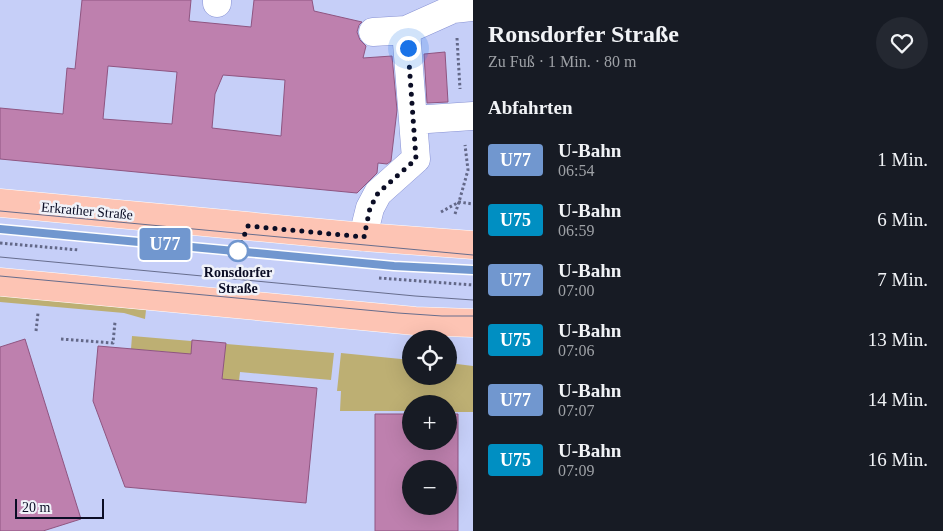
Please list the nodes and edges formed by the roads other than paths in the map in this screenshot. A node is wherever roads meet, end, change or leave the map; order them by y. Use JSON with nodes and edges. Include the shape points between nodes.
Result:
{"nodes":[{"id":1,"x":473,"y":7,"type":"edge"},
{"id":2,"x":406,"y":30,"type":"junction"},
{"id":3,"x":373,"y":32,"type":"dead end"},
{"id":4,"x":473,"y":116,"type":"edge"},
{"id":5,"x":413,"y":120,"type":"junction"},
{"id":6,"x":0,"y":203,"type":"edge"},
{"id":7,"x":465,"y":235,"type":"edge"},
{"id":8,"x":364,"y":237,"type":"junction"},
{"id":9,"x":0,"y":282,"type":"edge"},
{"id":10,"x":473,"y":323,"type":"edge"}],
"edges":[{"from":1,"to":2,"type":"lane","via":[[453,9]]},
{"from":2,"to":3,"type":"lane"},
{"from":2,"to":5,"type":"lane"},
{"from":4,"to":5,"type":"lane"},
{"from":5,"to":8,"type":"lane","via":[[416,159],[378,193],[370,208]]},
{"from":6,"to":8,"type":"main road","name":"Erkrather Straße"},
{"from":7,"to":8,"type":"main road","name":"Erkrather Straße","via":[[421,242]]},
{"from":9,"to":10,"type":"main road","via":[[398,320]]}]}
